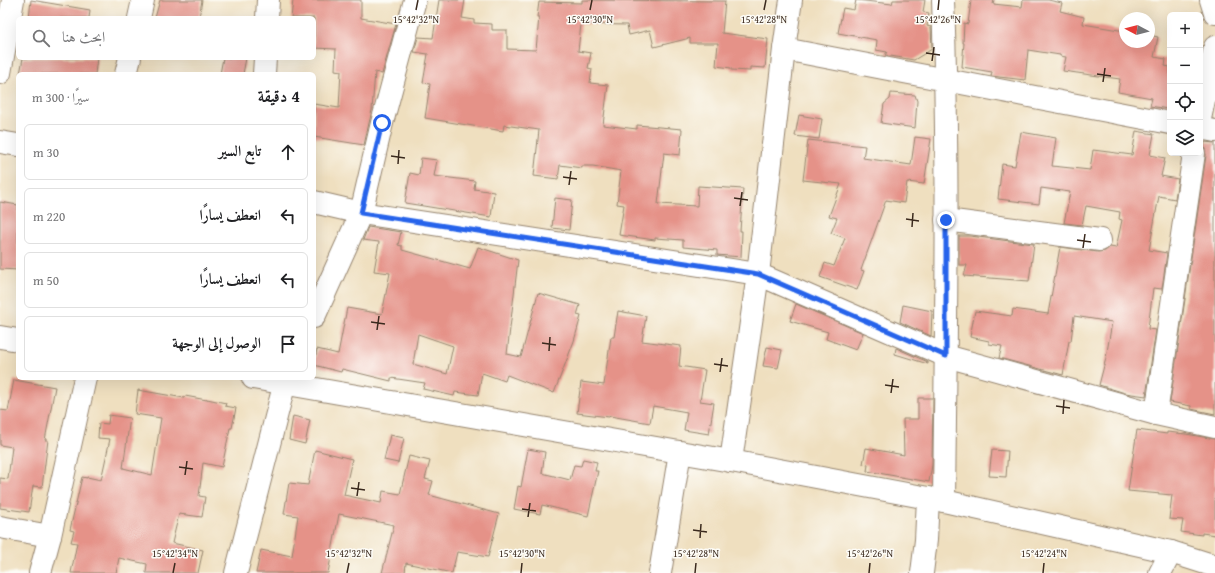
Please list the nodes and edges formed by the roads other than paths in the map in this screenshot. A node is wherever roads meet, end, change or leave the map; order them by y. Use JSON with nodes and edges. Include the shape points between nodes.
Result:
{"nodes":[{"id":1,"x":13,"y":0,"type":"edge"},
{"id":2,"x":143,"y":0,"type":"edge"},
{"id":3,"x":268,"y":0,"type":"edge"},
{"id":4,"x":415,"y":0,"type":"edge"},
{"id":5,"x":791,"y":0,"type":"edge"},
{"id":6,"x":943,"y":0,"type":"edge"},
{"id":7,"x":1211,"y":0,"type":"edge"},
{"id":8,"x":1215,"y":13,"type":"edge"},
{"id":9,"x":139,"y":16,"type":"edge"},
{"id":10,"x":267,"y":16,"type":"edge"},
{"id":11,"x":1215,"y":47,"type":"edge"},
{"id":12,"x":784,"y":49,"type":"junction"},
{"id":13,"x":130,"y":60,"type":"edge"},
{"id":14,"x":265,"y":60,"type":"edge"},
{"id":15,"x":126,"y":72,"type":"edge"},
{"id":16,"x":264,"y":72,"type":"edge"},
{"id":17,"x":0,"y":73,"type":"edge"},
{"id":18,"x":946,"y":80,"type":"junction"},
{"id":19,"x":1203,"y":105,"type":"edge"},
{"id":20,"x":1167,"y":122,"type":"edge"},
{"id":21,"x":1203,"y":128,"type":"edge"},
{"id":22,"x":1215,"y":130,"type":"edge"},
{"id":23,"x":0,"y":142,"type":"edge"},
{"id":24,"x":16,"y":145,"type":"edge"},
{"id":25,"x":1194,"y":156,"type":"edge"},
{"id":26,"x":316,"y":202,"type":"edge"},
{"id":27,"x":361,"y":213,"type":"junction"},
{"id":28,"x":946,"y":220,"type":"junction"},
{"id":29,"x":1100,"y":240,"type":"dead end"},
{"id":30,"x":758,"y":274,"type":"junction"},
{"id":31,"x":316,"y":313,"type":"edge"},
{"id":32,"x":0,"y":337,"type":"edge"},
{"id":33,"x":16,"y":340,"type":"edge"},
{"id":34,"x":946,"y":356,"type":"junction"},
{"id":35,"x":85,"y":380,"type":"edge"},
{"id":36,"x":285,"y":380,"type":"edge"},
{"id":37,"x":1156,"y":414,"type":"junction"},
{"id":38,"x":1215,"y":427,"type":"edge"},
{"id":39,"x":680,"y":452,"type":"junction"},
{"id":40,"x":730,"y":461,"type":"junction"},
{"id":41,"x":936,"y":500,"type":"junction"},
{"id":42,"x":0,"y":527,"type":"edge"},
{"id":43,"x":50,"y":536,"type":"junction"},
{"id":44,"x":1171,"y":552,"type":"junction"},
{"id":45,"x":1215,"y":566,"type":"edge"},
{"id":46,"x":40,"y":573,"type":"edge"},
{"id":47,"x":236,"y":573,"type":"edge"},
{"id":48,"x":660,"y":573,"type":"edge"},
{"id":49,"x":922,"y":573,"type":"edge"},
{"id":50,"x":1160,"y":573,"type":"edge"}],
"edges":[{"from":1,"to":17,"type":"street"},
{"from":2,"to":9,"type":"street"},
{"from":3,"to":10,"type":"street"},
{"from":4,"to":27,"type":"street"},
{"from":5,"to":12,"type":"street"},
{"from":6,"to":18,"type":"street"},
{"from":7,"to":8,"type":"street"},
{"from":11,"to":19,"type":"street"},
{"from":12,"to":18,"type":"street"},
{"from":12,"to":30,"type":"street"},
{"from":13,"to":15,"type":"street"},
{"from":14,"to":16,"type":"street"},
{"from":18,"to":20,"type":"street"},
{"from":18,"to":28,"type":"street"},
{"from":21,"to":22,"type":"street"},
{"from":23,"to":24,"type":"street"},
{"from":25,"to":37,"type":"street"},
{"from":26,"to":27,"type":"street"},
{"from":27,"to":30,"type":"street"},
{"from":27,"to":31,"type":"street"},
{"from":28,"to":29,"type":"street"},
{"from":28,"to":34,"type":"street"},
{"from":30,"to":34,"type":"street"},
{"from":30,"to":40,"type":"street"},
{"from":32,"to":33,"type":"street"},
{"from":34,"to":37,"type":"street"},
{"from":34,"to":41,"type":"street"},
{"from":35,"to":43,"type":"street"},
{"from":36,"to":39,"type":"street"},
{"from":36,"to":47,"type":"street"},
{"from":37,"to":38,"type":"street"},
{"from":39,"to":40,"type":"street"},
{"from":39,"to":48,"type":"street"},
{"from":40,"to":41,"type":"street"},
{"from":41,"to":44,"type":"street"},
{"from":41,"to":49,"type":"street","via":[[926,540]]},
{"from":42,"to":43,"type":"street"},
{"from":43,"to":46,"type":"street"},
{"from":44,"to":45,"type":"street"},
{"from":44,"to":50,"type":"street"}]}
